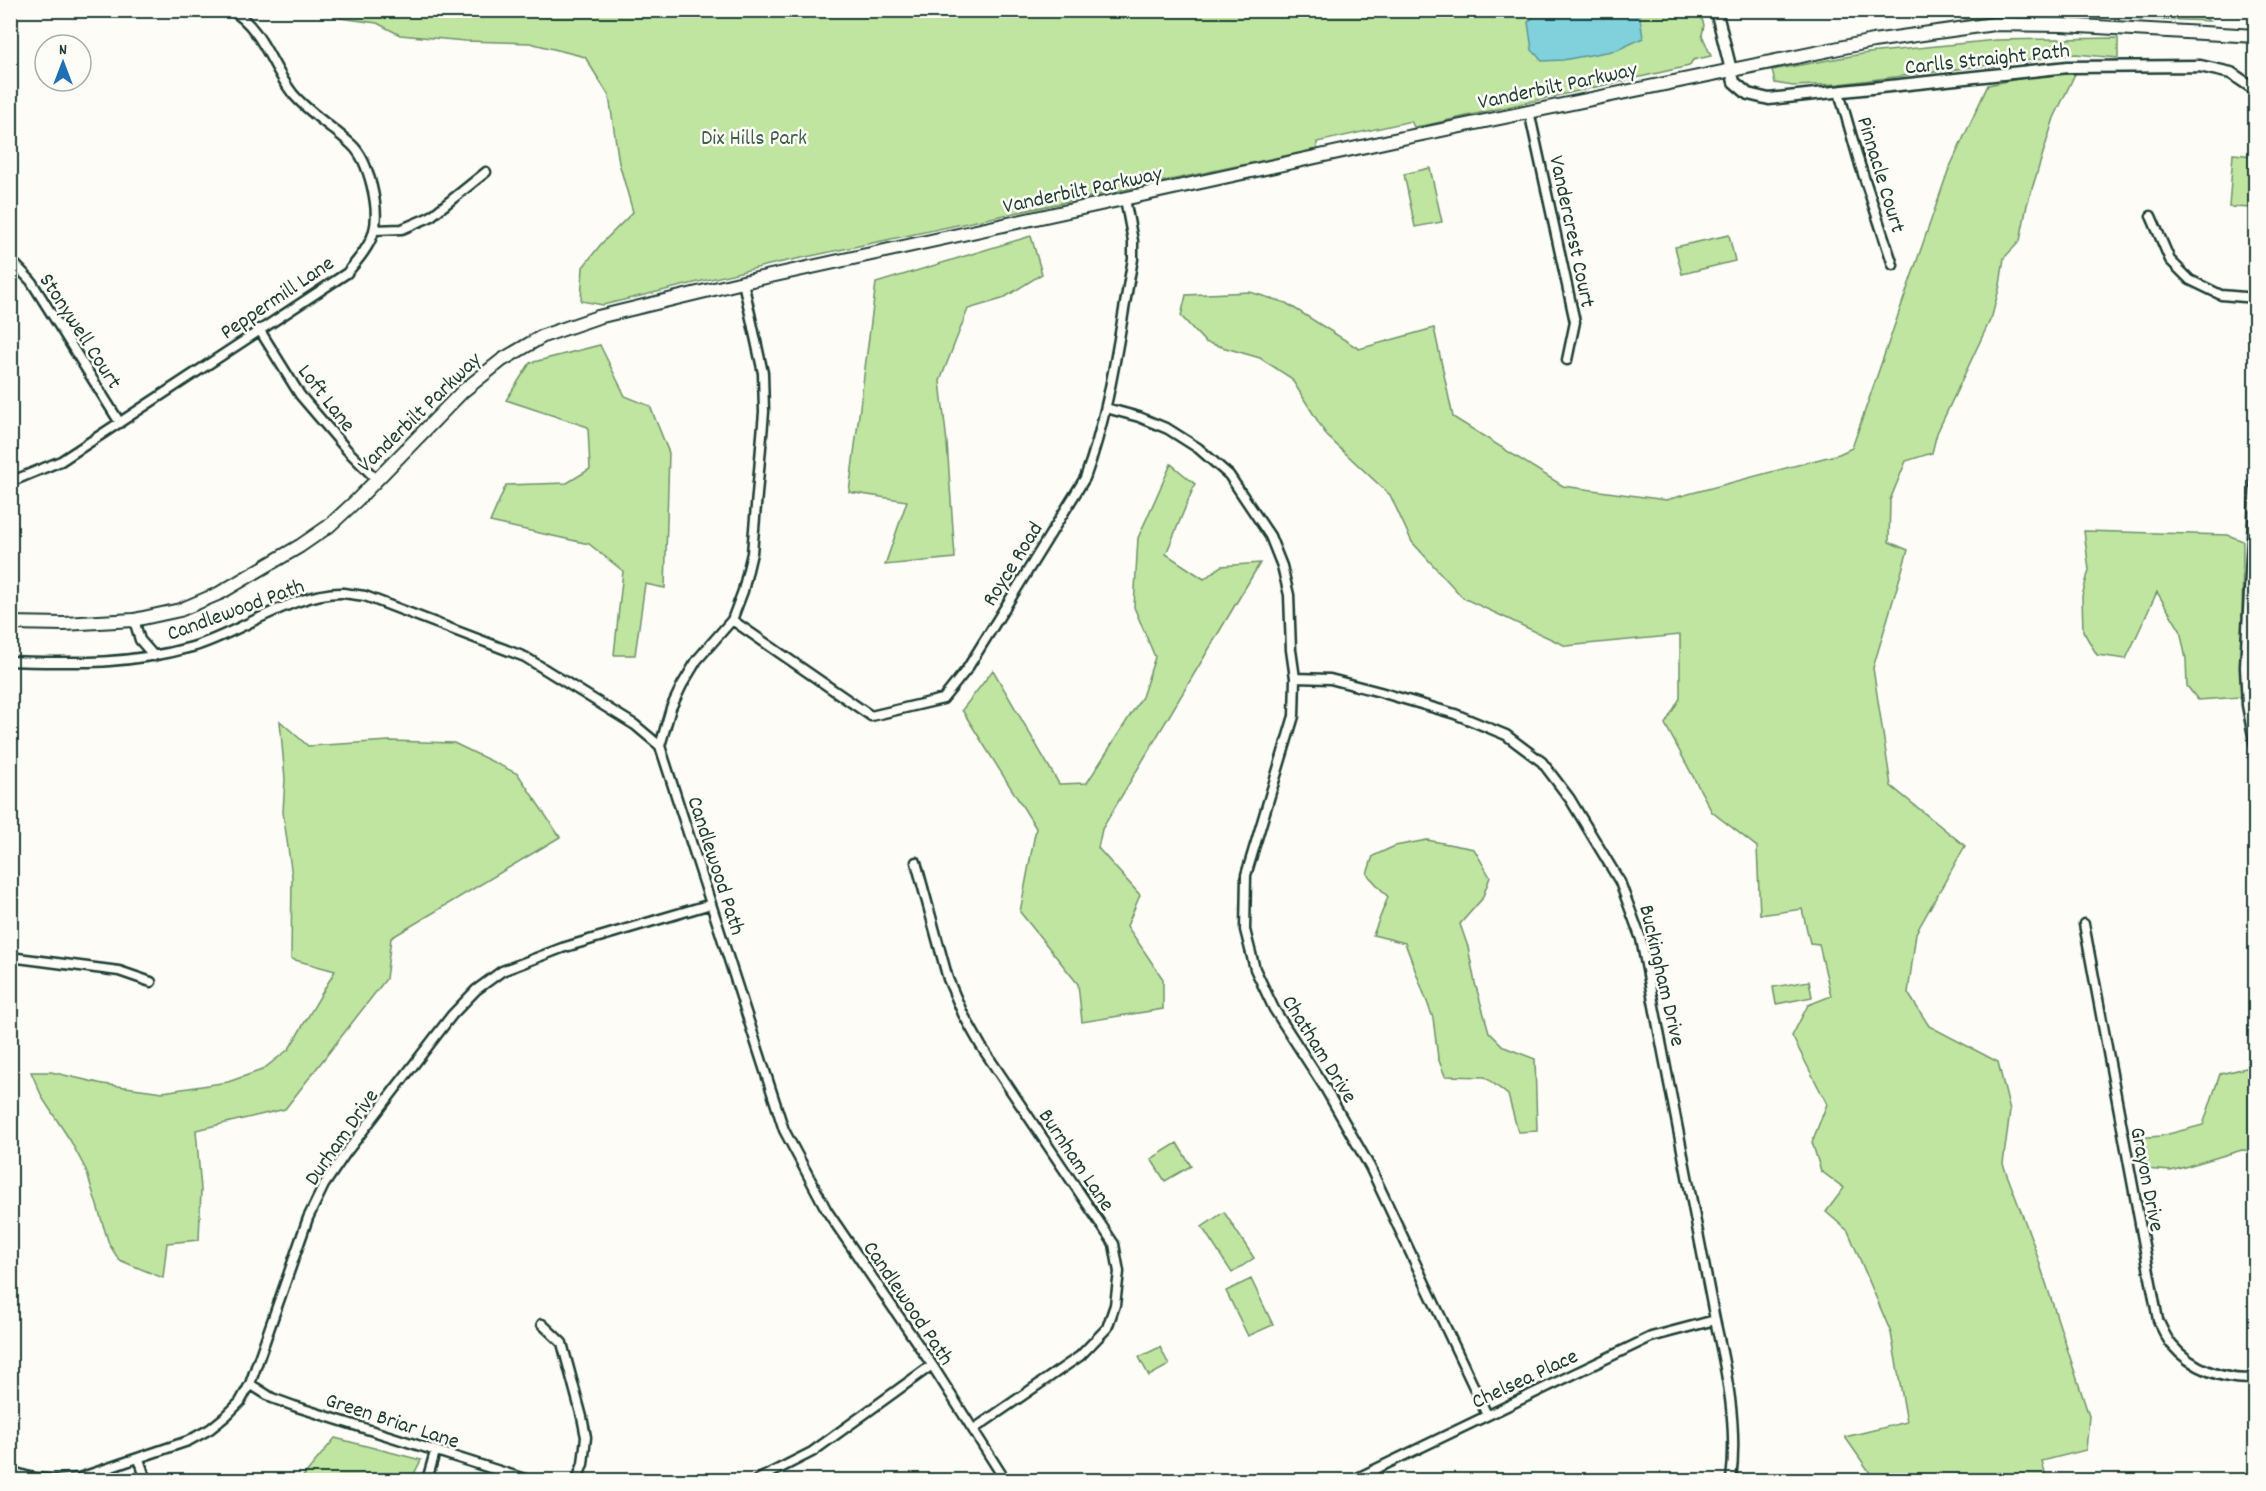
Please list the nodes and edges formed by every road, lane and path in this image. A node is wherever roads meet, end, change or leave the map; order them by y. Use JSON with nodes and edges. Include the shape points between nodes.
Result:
{"nodes":[{"id":1,"x":231,"y":10,"type":"edge"},
{"id":2,"x":1716,"y":10,"type":"edge"},
{"id":3,"x":2256,"y":36,"type":"edge"},
{"id":4,"x":1732,"y":69,"type":"junction"},
{"id":5,"x":2256,"y":90,"type":"edge"},
{"id":6,"x":1839,"y":92,"type":"junction"},
{"id":7,"x":1529,"y":111,"type":"junction"},
{"id":8,"x":486,"y":172,"type":"dead end"},
{"id":9,"x":1125,"y":199,"type":"junction"},
{"id":10,"x":2151,"y":216,"type":"dead end"},
{"id":11,"x":374,"y":230,"type":"junction"},
{"id":12,"x":10,"y":259,"type":"edge"},
{"id":13,"x":1893,"y":266,"type":"dead end"},
{"id":14,"x":743,"y":282,"type":"junction"},
{"id":15,"x":2256,"y":298,"type":"edge"},
{"id":16,"x":259,"y":329,"type":"junction"},
{"id":17,"x":1567,"y":360,"type":"dead end"},
{"id":18,"x":1106,"y":408,"type":"junction"},
{"id":19,"x":120,"y":423,"type":"junction"},
{"id":20,"x":377,"y":480,"type":"junction"},
{"id":21,"x":10,"y":482,"type":"edge"},
{"id":22,"x":2256,"y":482,"type":"edge"},
{"id":23,"x":134,"y":620,"type":"junction"},
{"id":24,"x":732,"y":620,"type":"junction"},
{"id":25,"x":10,"y":623,"type":"edge"},
{"id":26,"x":154,"y":656,"type":"junction"},
{"id":27,"x":10,"y":661,"type":"edge"},
{"id":28,"x":1295,"y":678,"type":"junction"},
{"id":29,"x":660,"y":746,"type":"junction"},
{"id":30,"x":2256,"y":746,"type":"edge"},
{"id":31,"x":916,"y":862,"type":"dead end"},
{"id":32,"x":711,"y":904,"type":"junction"},
{"id":33,"x":2084,"y":924,"type":"dead end"},
{"id":34,"x":10,"y":957,"type":"edge"},
{"id":35,"x":151,"y":982,"type":"dead end"},
{"id":36,"x":1715,"y":1320,"type":"junction"},
{"id":37,"x":542,"y":1324,"type":"dead end"},
{"id":38,"x":932,"y":1365,"type":"junction"},
{"id":39,"x":2256,"y":1378,"type":"edge"},
{"id":40,"x":250,"y":1384,"type":"junction"},
{"id":41,"x":1487,"y":1414,"type":"junction"},
{"id":42,"x":974,"y":1429,"type":"junction"},
{"id":43,"x":435,"y":1452,"type":"junction"},
{"id":44,"x":139,"y":1459,"type":"junction"},
{"id":45,"x":10,"y":1470,"type":"edge"},
{"id":46,"x":54,"y":1480,"type":"edge"},
{"id":47,"x":146,"y":1480,"type":"edge"},
{"id":48,"x":427,"y":1480,"type":"edge"},
{"id":49,"x":528,"y":1480,"type":"edge"},
{"id":50,"x":577,"y":1480,"type":"edge"},
{"id":51,"x":757,"y":1480,"type":"edge"},
{"id":52,"x":1005,"y":1480,"type":"edge"},
{"id":53,"x":1353,"y":1480,"type":"edge"},
{"id":54,"x":1731,"y":1480,"type":"edge"}],
"edges":[{"from":1,"to":11,"type":"street","name":"Peppermill Lane","via":[[253,29],[307,109],[354,146],[374,192]]},
{"from":2,"to":4,"type":"street","name":"Carlls Straight Path"},
{"from":3,"to":4,"type":"main road","name":"Vanderbilt Parkway","via":[[1994,24],[1873,41]]},
{"from":4,"to":6,"type":"street","name":"Carlls Straight Path","via":[[1734,82],[1748,94],[1769,99]]},
{"from":4,"to":7,"type":"main road","name":"Vanderbilt Parkway"},
{"from":5,"to":6,"type":"street","name":"Carlls Straight Path","via":[[2231,73],[2200,66],[2170,66],[2068,67]]},
{"from":6,"to":13,"type":"street","name":"Pinnacle Court"},
{"from":7,"to":9,"type":"main road","name":"Vanderbilt Parkway"},
{"from":7,"to":17,"type":"street","name":"Vandercrest Court","via":[[1575,322]]},
{"from":8,"to":11,"type":"street","via":[[430,217],[402,229]]},
{"from":9,"to":14,"type":"main road","name":"Vanderbilt Parkway"},
{"from":9,"to":18,"type":"street","name":"Royce Road","via":[[1133,260]]},
{"from":10,"to":15,"type":"street","via":[[2170,260],[2190,280],[2221,295]]},
{"from":11,"to":16,"type":"street","name":"Peppermill Lane","via":[[347,273]]},
{"from":12,"to":19,"type":"street","name":"Stonywell Court","via":[[35,287]]},
{"from":14,"to":20,"type":"main road","name":"Vanderbilt Parkway","via":[[598,317],[543,336],[502,360],[463,391]]},
{"from":14,"to":24,"type":"street","via":[[763,374],[764,412],[752,553]]},
{"from":16,"to":19,"type":"street","name":"Peppermill Lane"},
{"from":16,"to":20,"type":"street","name":"Loft Lane","via":[[300,395]]},
{"from":18,"to":24,"type":"street","name":"Royce Road","via":[[1085,478],[967,669],[943,699],[871,716]]},
{"from":18,"to":28,"type":"street","name":"Chatham Drive","via":[[1168,429],[1198,448],[1229,475],[1251,505],[1282,566],[1289,595]]},
{"from":19,"to":21,"type":"street","name":"Peppermill Lane","via":[[61,461]]},
{"from":20,"to":23,"type":"main road","name":"Vanderbilt Parkway","via":[[329,526],[266,567],[180,610]]},
{"from":22,"to":30,"type":"street","via":[[2246,667]]},
{"from":23,"to":25,"type":"main road","name":"Vanderbilt Parkway"},
{"from":23,"to":26,"type":"street","name":"Candlewood Path","via":[[140,640]]},
{"from":24,"to":29,"type":"street","via":[[697,660],[682,685]]},
{"from":26,"to":27,"type":"street","name":"Candlewood Path","via":[[95,663]]},
{"from":26,"to":29,"type":"street","name":"Candlewood Path","via":[[236,631],[297,602],[342,593],[365,596],[525,657],[635,725]]},
{"from":28,"to":36,"type":"street","name":"Buckingham Drive","via":[[1330,680],[1380,692],[1455,714],[1506,735],[1542,762],[1570,799],[1620,882],[1641,939]]},
{"from":28,"to":41,"type":"street","name":"Chatham Drive","via":[[1294,716],[1246,875],[1245,930],[1274,1009],[1370,1167]]},
{"from":29,"to":32,"type":"street","name":"Candlewood Path"},
{"from":31,"to":42,"type":"street","name":"Burnham Lane","via":[[948,979],[963,1014],[1114,1244],[1119,1272],[1115,1305],[1107,1328],[1080,1356]]},
{"from":32,"to":38,"type":"street","name":"Candlewood Path","via":[[784,1130],[827,1211]]},
{"from":32,"to":40,"type":"street","name":"Durham Drive","via":[[562,948],[502,971],[476,990],[452,1015],[324,1185],[308,1218]]},
{"from":33,"to":39,"type":"street","name":"Grayon Drive","via":[[2158,1320],[2171,1344],[2191,1362],[2216,1374]]},
{"from":34,"to":35,"type":"street","via":[[119,971]]},
{"from":36,"to":41,"type":"street","name":"Chelsea Place","via":[[1651,1337]]},
{"from":36,"to":54,"type":"street","name":"Buckingham Drive","via":[[1732,1408]]},
{"from":37,"to":50,"type":"street","via":[[562,1342],[582,1417],[586,1437]]},
{"from":38,"to":42,"type":"street","name":"Candlewood Path"},
{"from":38,"to":51,"type":"street","via":[[812,1452]]},
{"from":40,"to":43,"type":"street","name":"Green Briar Lane","via":[[272,1398]]},
{"from":40,"to":44,"type":"street","name":"Durham Drive","via":[[240,1402],[210,1429]]},
{"from":41,"to":53,"type":"street","name":"Chelsea Place"},
{"from":42,"to":52,"type":"street","name":"Candlewood Path"},
{"from":43,"to":48,"type":"street"},
{"from":43,"to":49,"type":"street","name":"Green Briar Lane"},
{"from":44,"to":46,"type":"street","name":"Durham Drive","via":[[79,1478]]},
{"from":44,"to":47,"type":"street"},
{"from":45,"to":46,"type":"street","name":"Durham Drive"}]}
